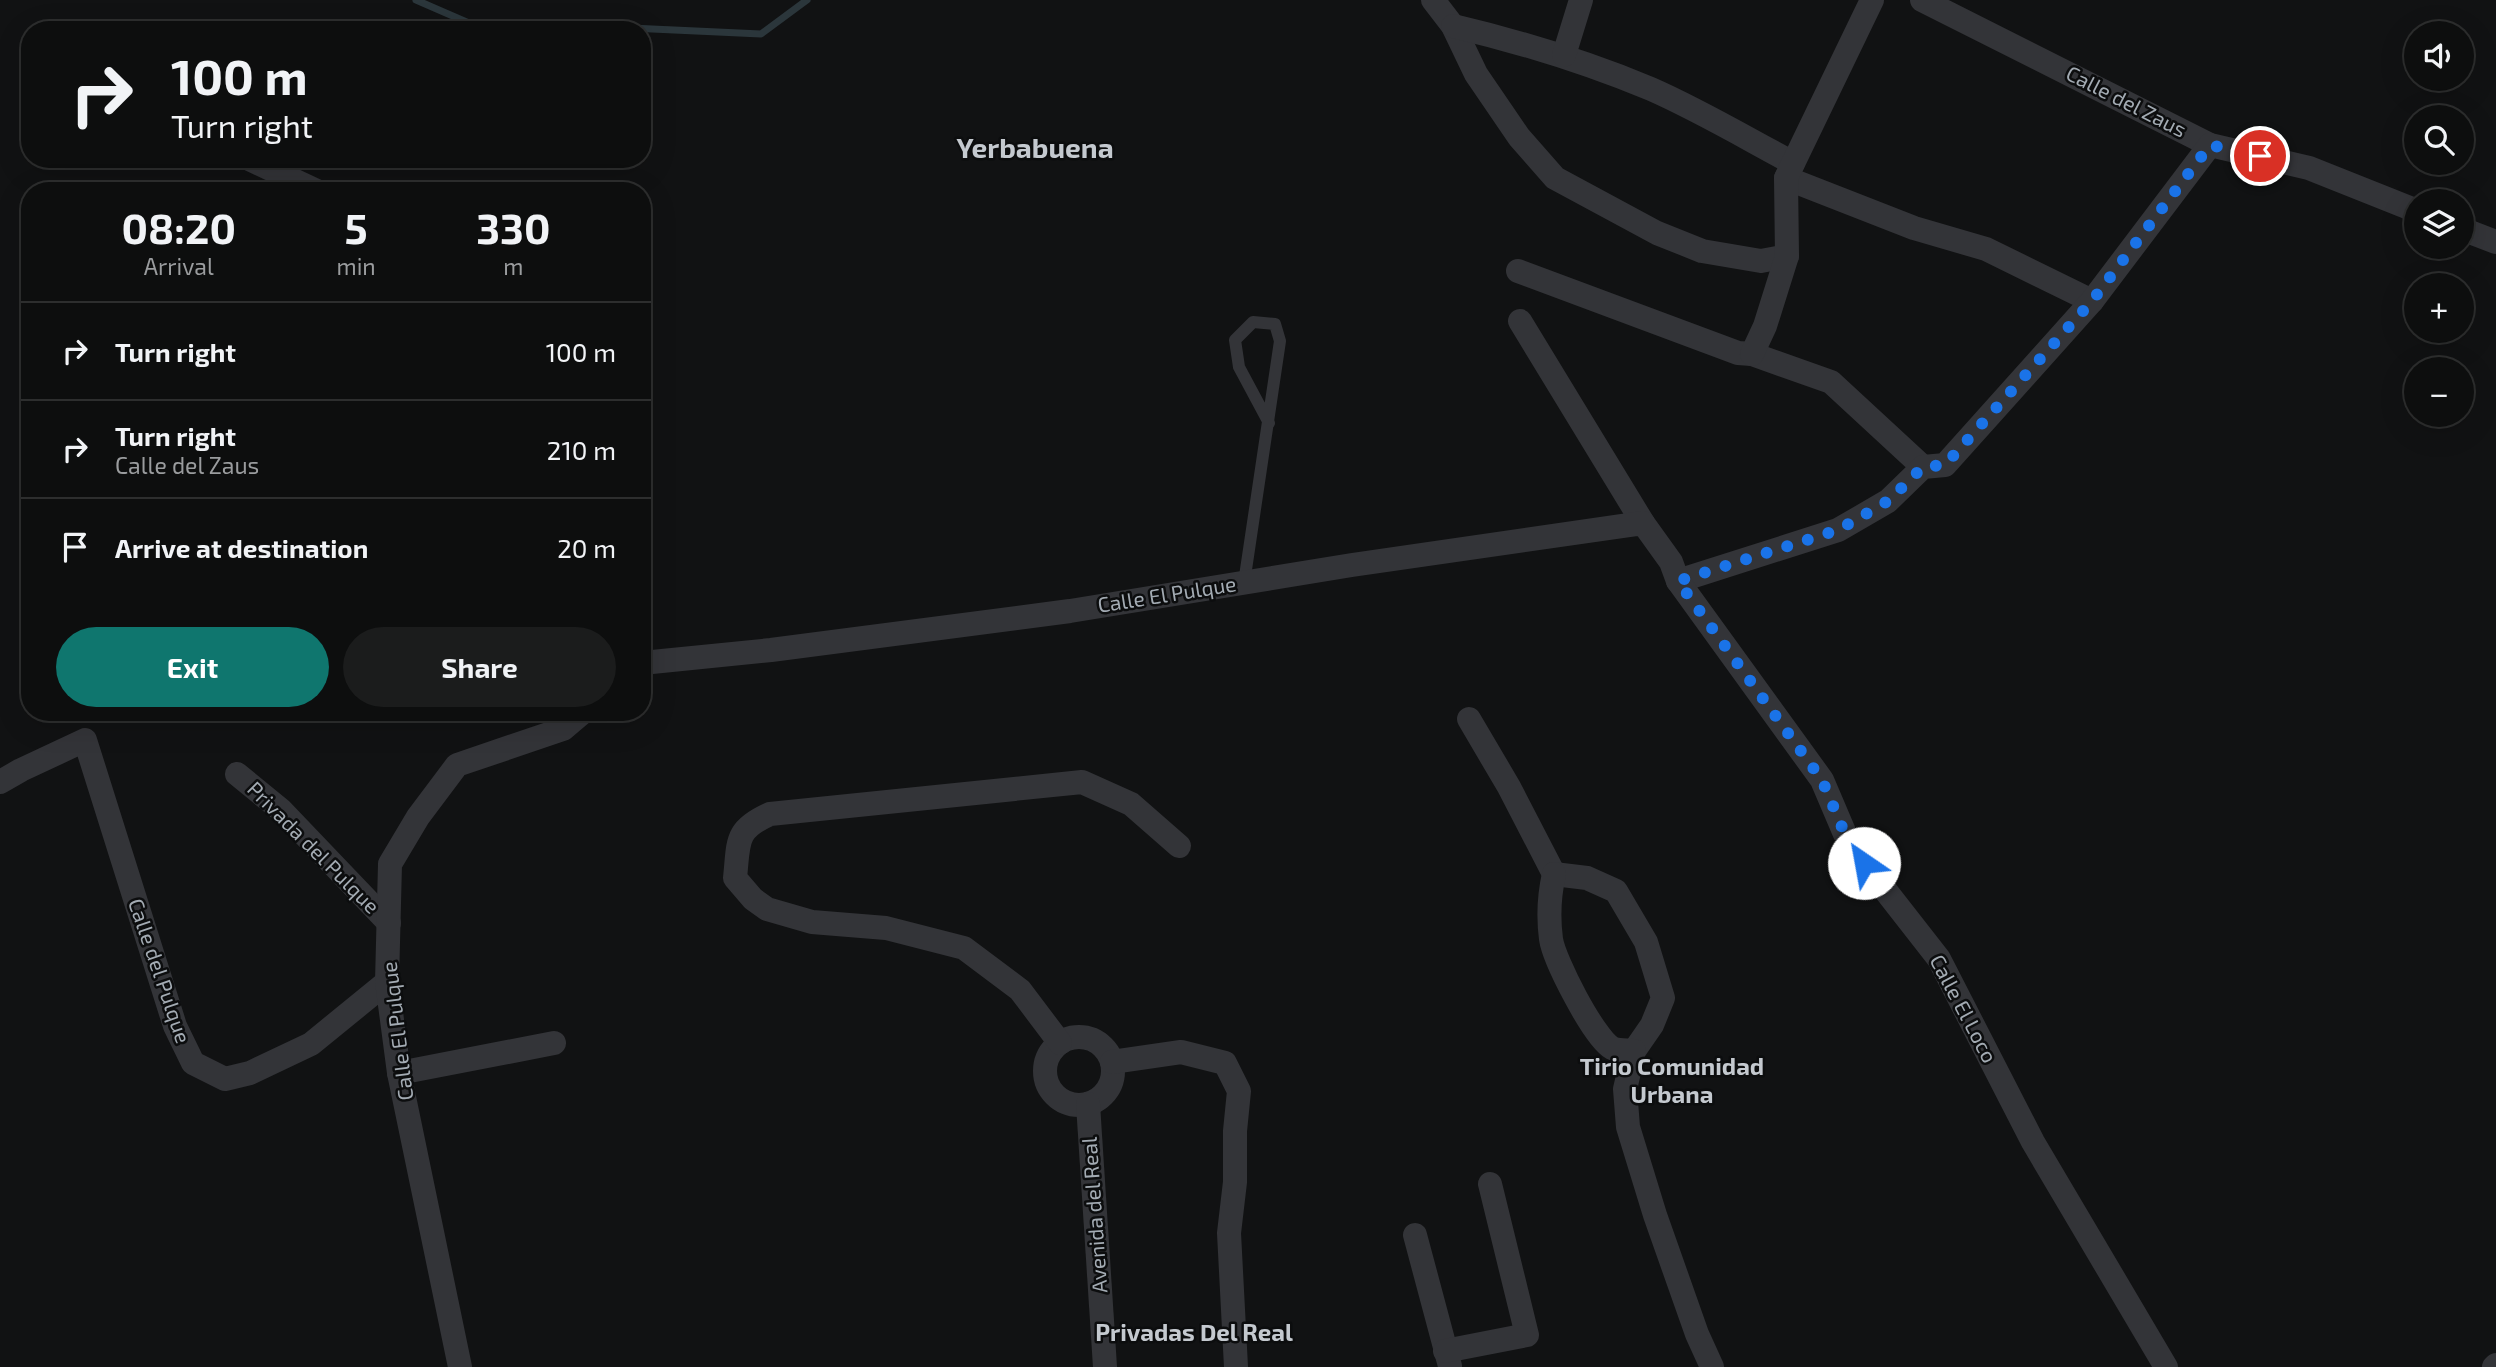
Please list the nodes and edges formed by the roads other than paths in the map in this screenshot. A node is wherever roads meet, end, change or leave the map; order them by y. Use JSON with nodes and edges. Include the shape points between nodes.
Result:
{"nodes":[{"id":1,"x":1433,"y":0,"type":"edge"},
{"id":2,"x":1581,"y":0,"type":"edge"},
{"id":3,"x":1872,"y":0,"type":"edge"},
{"id":4,"x":1922,"y":0,"type":"edge"},
{"id":5,"x":1453,"y":26,"type":"junction"},
{"id":6,"x":1564,"y":55,"type":"junction"},
{"id":7,"x":2210,"y":145,"type":"junction"},
{"id":8,"x":268,"y":168,"type":"edge"},
{"id":9,"x":1789,"y":170,"type":"junction"},
{"id":10,"x":298,"y":182,"type":"edge"},
{"id":11,"x":2404,"y":206,"type":"edge"},
{"id":12,"x":2474,"y":234,"type":"edge"},
{"id":13,"x":2496,"y":242,"type":"edge"},
{"id":14,"x":1787,"y":256,"type":"junction"},
{"id":15,"x":1518,"y":271,"type":"dead end"},
{"id":16,"x":2092,"y":301,"type":"junction"},
{"id":17,"x":1520,"y":321,"type":"dead end"},
{"id":18,"x":1752,"y":354,"type":"junction"},
{"id":19,"x":1269,"y":423,"type":"junction"},
{"id":20,"x":1923,"y":467,"type":"junction"},
{"id":21,"x":1643,"y":523,"type":"junction"},
{"id":22,"x":1674,"y":571,"type":"junction"},
{"id":23,"x":1244,"y":583,"type":"junction"},
{"id":24,"x":651,"y":662,"type":"edge"},
{"id":25,"x":1469,"y":719,"type":"dead end"},
{"id":26,"x":573,"y":721,"type":"edge"},
{"id":27,"x":237,"y":774,"type":"dead end"},
{"id":28,"x":0,"y":782,"type":"edge"},
{"id":29,"x":1180,"y":846,"type":"dead end"},
{"id":30,"x":1554,"y":874,"type":"junction"},
{"id":31,"x":389,"y":923,"type":"junction"},
{"id":32,"x":387,"y":982,"type":"junction"},
{"id":33,"x":1060,"y":1042,"type":"junction"},
{"id":34,"x":555,"y":1043,"type":"dead end"},
{"id":35,"x":1634,"y":1051,"type":"junction"},
{"id":36,"x":1112,"y":1062,"type":"junction"},
{"id":37,"x":400,"y":1073,"type":"junction"},
{"id":38,"x":1088,"y":1104,"type":"junction"},
{"id":39,"x":1490,"y":1184,"type":"dead end"},
{"id":40,"x":1415,"y":1235,"type":"dead end"},
{"id":41,"x":1447,"y":1359,"type":"edge"},
{"id":42,"x":460,"y":1367,"type":"edge"},
{"id":43,"x":1105,"y":1367,"type":"edge"},
{"id":44,"x":1236,"y":1367,"type":"edge"},
{"id":45,"x":1713,"y":1367,"type":"edge"},
{"id":46,"x":2166,"y":1367,"type":"edge"}],
"edges":[{"from":1,"to":5,"type":"street"},
{"from":2,"to":6,"type":"street"},
{"from":3,"to":9,"type":"street"},
{"from":4,"to":7,"type":"street","name":"Calle del Zaus"},
{"from":5,"to":6,"type":"street"},
{"from":5,"to":14,"type":"street","via":[[1476,74],[1519,137],[1555,178],[1657,233],[1702,251],[1761,261]]},
{"from":6,"to":9,"type":"street","via":[[1653,90]]},
{"from":7,"to":11,"type":"street","name":"Calle del Zaus","via":[[2309,168]]},
{"from":7,"to":16,"type":"street"},
{"from":8,"to":10,"type":"street"},
{"from":9,"to":14,"type":"street"},
{"from":9,"to":16,"type":"street","via":[[1914,228],[1986,248]]},
{"from":12,"to":13,"type":"street"},
{"from":14,"to":18,"type":"street"},
{"from":15,"to":18,"type":"street","via":[[1738,353]]},
{"from":16,"to":20,"type":"street","via":[[1945,465]]},
{"from":17,"to":21,"type":"street"},
{"from":18,"to":20,"type":"street","via":[[1831,382]]},
{"from":19,"to":19,"type":"lane","via":[[1280,341],[1275,324],[1253,322],[1235,340],[1238,367]]},
{"from":19,"to":23,"type":"lane"},
{"from":20,"to":22,"type":"street","via":[[1888,501],[1838,530]]},
{"from":21,"to":22,"type":"street"},
{"from":21,"to":23,"type":"street","name":"Calle El Pulque"},
{"from":22,"to":46,"type":"street","name":"Calle El Loco","via":[[1822,780],[1845,834],[1864,863],[1939,958],[2033,1142]]},
{"from":23,"to":24,"type":"street","name":"Calle El Pulque","via":[[1070,611]]},
{"from":25,"to":30,"type":"street"},
{"from":26,"to":31,"type":"street","name":"Calle El Pulque","via":[[564,729],[457,765],[390,864]]},
{"from":27,"to":31,"type":"street","name":"Privada del Pulque","via":[[281,810]]},
{"from":28,"to":32,"type":"street","name":"Calle del Pulque","via":[[85,740],[175,1026],[193,1063],[225,1079],[250,1073],[311,1044]]},
{"from":29,"to":33,"type":"street","via":[[1131,804],[1082,782],[770,814],[752,822],[739,836],[735,878],[767,909],[812,922],[886,928],[964,948],[1020,990]]},
{"from":30,"to":35,"type":"street","via":[[1549,898],[1551,942],[1597,1035],[1613,1049]]},
{"from":30,"to":35,"type":"street","via":[[1587,878],[1616,891],[1646,942],[1663,998]]},
{"from":31,"to":32,"type":"street","name":"Calle El Pulque"},
{"from":32,"to":37,"type":"street","name":"Calle El Pulque"},
{"from":33,"to":36,"type":"street","via":[[1075,1037],[1091,1039],[1104,1048]]},
{"from":33,"to":38,"type":"street","via":[[1048,1057],[1045,1076],[1053,1094],[1069,1104]]},
{"from":34,"to":37,"type":"street"},
{"from":35,"to":45,"type":"street","via":[[1625,1089],[1628,1127],[1692,1321]]},
{"from":36,"to":38,"type":"street","via":[[1112,1080],[1103,1095]]},
{"from":36,"to":44,"type":"street","via":[[1181,1052],[1225,1063],[1238,1091],[1229,1233]]},
{"from":37,"to":42,"type":"street","name":"Calle El Pulque"},
{"from":38,"to":43,"type":"street","name":"Avenida del Real"},
{"from":39,"to":41,"type":"street","via":[[1527,1335]]},
{"from":40,"to":41,"type":"street"}]}
